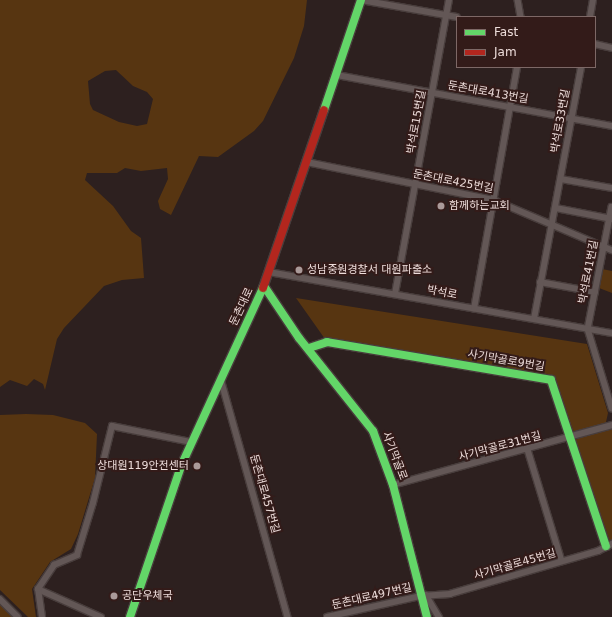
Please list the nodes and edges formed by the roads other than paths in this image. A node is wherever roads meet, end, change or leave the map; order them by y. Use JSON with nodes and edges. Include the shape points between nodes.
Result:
{"nodes":[{"id":1,"x":361,"y":0,"type":"edge"},
{"id":2,"x":449,"y":0,"type":"edge"},
{"id":3,"x":518,"y":0,"type":"edge"},
{"id":4,"x":593,"y":0,"type":"edge"},
{"id":5,"x":446,"y":15,"type":"junction"},
{"id":6,"x":521,"y":16,"type":"edge"},
{"id":7,"x":590,"y":16,"type":"edge"},
{"id":8,"x":456,"y":17,"type":"edge"},
{"id":9,"x":596,"y":44,"type":"edge"},
{"id":10,"x":612,"y":48,"type":"edge"},
{"id":11,"x":518,"y":68,"type":"edge"},
{"id":12,"x":581,"y":68,"type":"edge"},
{"id":13,"x":337,"y":75,"type":"junction"},
{"id":14,"x":432,"y":94,"type":"junction"},
{"id":15,"x":510,"y":108,"type":"junction"},
{"id":16,"x":572,"y":119,"type":"junction"},
{"id":17,"x":612,"y":126,"type":"edge"},
{"id":18,"x":307,"y":162,"type":"junction"},
{"id":19,"x":561,"y":179,"type":"junction"},
{"id":20,"x":415,"y":185,"type":"junction"},
{"id":21,"x":612,"y":188,"type":"edge"},
{"id":22,"x":494,"y":200,"type":"junction"},
{"id":23,"x":612,"y":207,"type":"edge"},
{"id":24,"x":556,"y":208,"type":"junction"},
{"id":25,"x":611,"y":218,"type":"edge"},
{"id":26,"x":553,"y":225,"type":"junction"},
{"id":27,"x":604,"y":246,"type":"junction"},
{"id":28,"x":612,"y":250,"type":"edge"},
{"id":29,"x":269,"y":272,"type":"junction"},
{"id":30,"x":540,"y":282,"type":"junction"},
{"id":31,"x":264,"y":286,"type":"junction"},
{"id":32,"x":595,"y":292,"type":"junction"},
{"id":33,"x":395,"y":294,"type":"junction"},
{"id":34,"x":474,"y":309,"type":"junction"},
{"id":35,"x":534,"y":319,"type":"junction"},
{"id":36,"x":588,"y":329,"type":"junction"},
{"id":37,"x":612,"y":333,"type":"edge"},
{"id":38,"x":309,"y":348,"type":"junction"},
{"id":39,"x":220,"y":376,"type":"junction"},
{"id":40,"x":612,"y":408,"type":"edge"},
{"id":41,"x":612,"y":425,"type":"edge"},
{"id":42,"x":571,"y":438,"type":"junction"},
{"id":43,"x":191,"y":442,"type":"junction"},
{"id":44,"x":528,"y":450,"type":"junction"},
{"id":45,"x":393,"y":486,"type":"junction"},
{"id":46,"x":609,"y":545,"type":"edge"},
{"id":47,"x":562,"y":561,"type":"junction"},
{"id":48,"x":38,"y":589,"type":"junction"},
{"id":49,"x":424,"y":595,"type":"junction"},
{"id":50,"x":0,"y":599,"type":"edge"},
{"id":51,"x":18,"y":617,"type":"edge"},
{"id":52,"x":42,"y":617,"type":"edge"},
{"id":53,"x":101,"y":617,"type":"edge"},
{"id":54,"x":130,"y":617,"type":"edge"},
{"id":55,"x":288,"y":617,"type":"edge"},
{"id":56,"x":326,"y":617,"type":"edge"},
{"id":57,"x":428,"y":617,"type":"edge"},
{"id":58,"x":439,"y":617,"type":"edge"}],
"edges":[{"from":1,"to":5,"type":"street"},
{"from":1,"to":13,"type":"street","name":"둔촌대로"},
{"from":2,"to":5,"type":"street","name":"박석로15번길"},
{"from":3,"to":6,"type":"street"},
{"from":4,"to":7,"type":"street"},
{"from":5,"to":8,"type":"street"},
{"from":5,"to":14,"type":"street","name":"박석로15번길"},
{"from":9,"to":10,"type":"street"},
{"from":11,"to":15,"type":"street"},
{"from":12,"to":16,"type":"street","name":"박석로33번길"},
{"from":13,"to":14,"type":"street","name":"둔촌대로413번길"},
{"from":13,"to":18,"type":"street","name":"둔촌대로"},
{"from":14,"to":15,"type":"street","name":"둔촌대로413번길"},
{"from":14,"to":20,"type":"street","name":"박석로15번길"},
{"from":15,"to":16,"type":"street","name":"둔촌대로413번길"},
{"from":15,"to":22,"type":"street"},
{"from":16,"to":17,"type":"street","name":"둔촌대로413번길"},
{"from":16,"to":19,"type":"street","name":"박석로33번길"},
{"from":18,"to":20,"type":"street","name":"둔촌대로425번길"},
{"from":18,"to":29,"type":"street","name":"둔촌대로"},
{"from":19,"to":21,"type":"street"},
{"from":19,"to":24,"type":"street","name":"박석로33번길"},
{"from":20,"to":22,"type":"street","name":"둔촌대로425번길"},
{"from":20,"to":33,"type":"street","name":"박석로15번길"},
{"from":22,"to":26,"type":"street","name":"둔촌대로425번길"},
{"from":22,"to":34,"type":"street"},
{"from":23,"to":25,"type":"street","name":"박석로41번길"},
{"from":24,"to":25,"type":"street"},
{"from":24,"to":26,"type":"street","name":"박석로33번길"},
{"from":25,"to":27,"type":"street","name":"박석로41번길"},
{"from":26,"to":27,"type":"street","name":"둔촌대로425번길"},
{"from":26,"to":30,"type":"street","name":"박석로33번길"},
{"from":27,"to":28,"type":"street","name":"둔촌대로425번길"},
{"from":27,"to":32,"type":"street","name":"박석로41번길"},
{"from":29,"to":31,"type":"street","name":"둔촌대로"},
{"from":29,"to":33,"type":"street","name":"박석로"},
{"from":30,"to":32,"type":"street"},
{"from":30,"to":35,"type":"street","name":"박석로33번길"},
{"from":31,"to":38,"type":"street","name":"사기막골로"},
{"from":31,"to":39,"type":"street","name":"둔촌대로"},
{"from":32,"to":36,"type":"street","name":"박석로41번길"},
{"from":33,"to":34,"type":"street","name":"박석로"},
{"from":34,"to":35,"type":"street","name":"박석로"},
{"from":35,"to":36,"type":"street","name":"박석로"},
{"from":36,"to":37,"type":"street","name":"박석로"},
{"from":36,"to":40,"type":"street"},
{"from":38,"to":42,"type":"street","name":"사기막골로9번길","via":[[327,342],[551,380]]},
{"from":38,"to":45,"type":"street","name":"사기막골로","via":[[373,431]]},
{"from":39,"to":43,"type":"street","name":"둔촌대로"},
{"from":39,"to":55,"type":"street","name":"둔촌대로457번길"},
{"from":41,"to":42,"type":"street","name":"사기막골로31번길"},
{"from":42,"to":44,"type":"street","name":"사기막골로31번길"},
{"from":42,"to":46,"type":"street","name":"사기막골로9번길"},
{"from":43,"to":48,"type":"street","via":[[112,426],[77,555],[54,565]]},
{"from":43,"to":54,"type":"street","name":"둔촌대로"},
{"from":44,"to":45,"type":"street","name":"사기막골로31번길"},
{"from":44,"to":47,"type":"street"},
{"from":45,"to":49,"type":"street","name":"사기막골로"},
{"from":46,"to":47,"type":"street","name":"사기막골로45번길","via":[[598,551]]},
{"from":47,"to":49,"type":"street","name":"사기막골로45번길","via":[[450,594]]},
{"from":48,"to":52,"type":"street"},
{"from":48,"to":53,"type":"street"},
{"from":49,"to":56,"type":"street","name":"둔촌대로497번길"},
{"from":49,"to":57,"type":"street","name":"사기막골로"},
{"from":49,"to":58,"type":"street"},
{"from":50,"to":51,"type":"street"}]}
